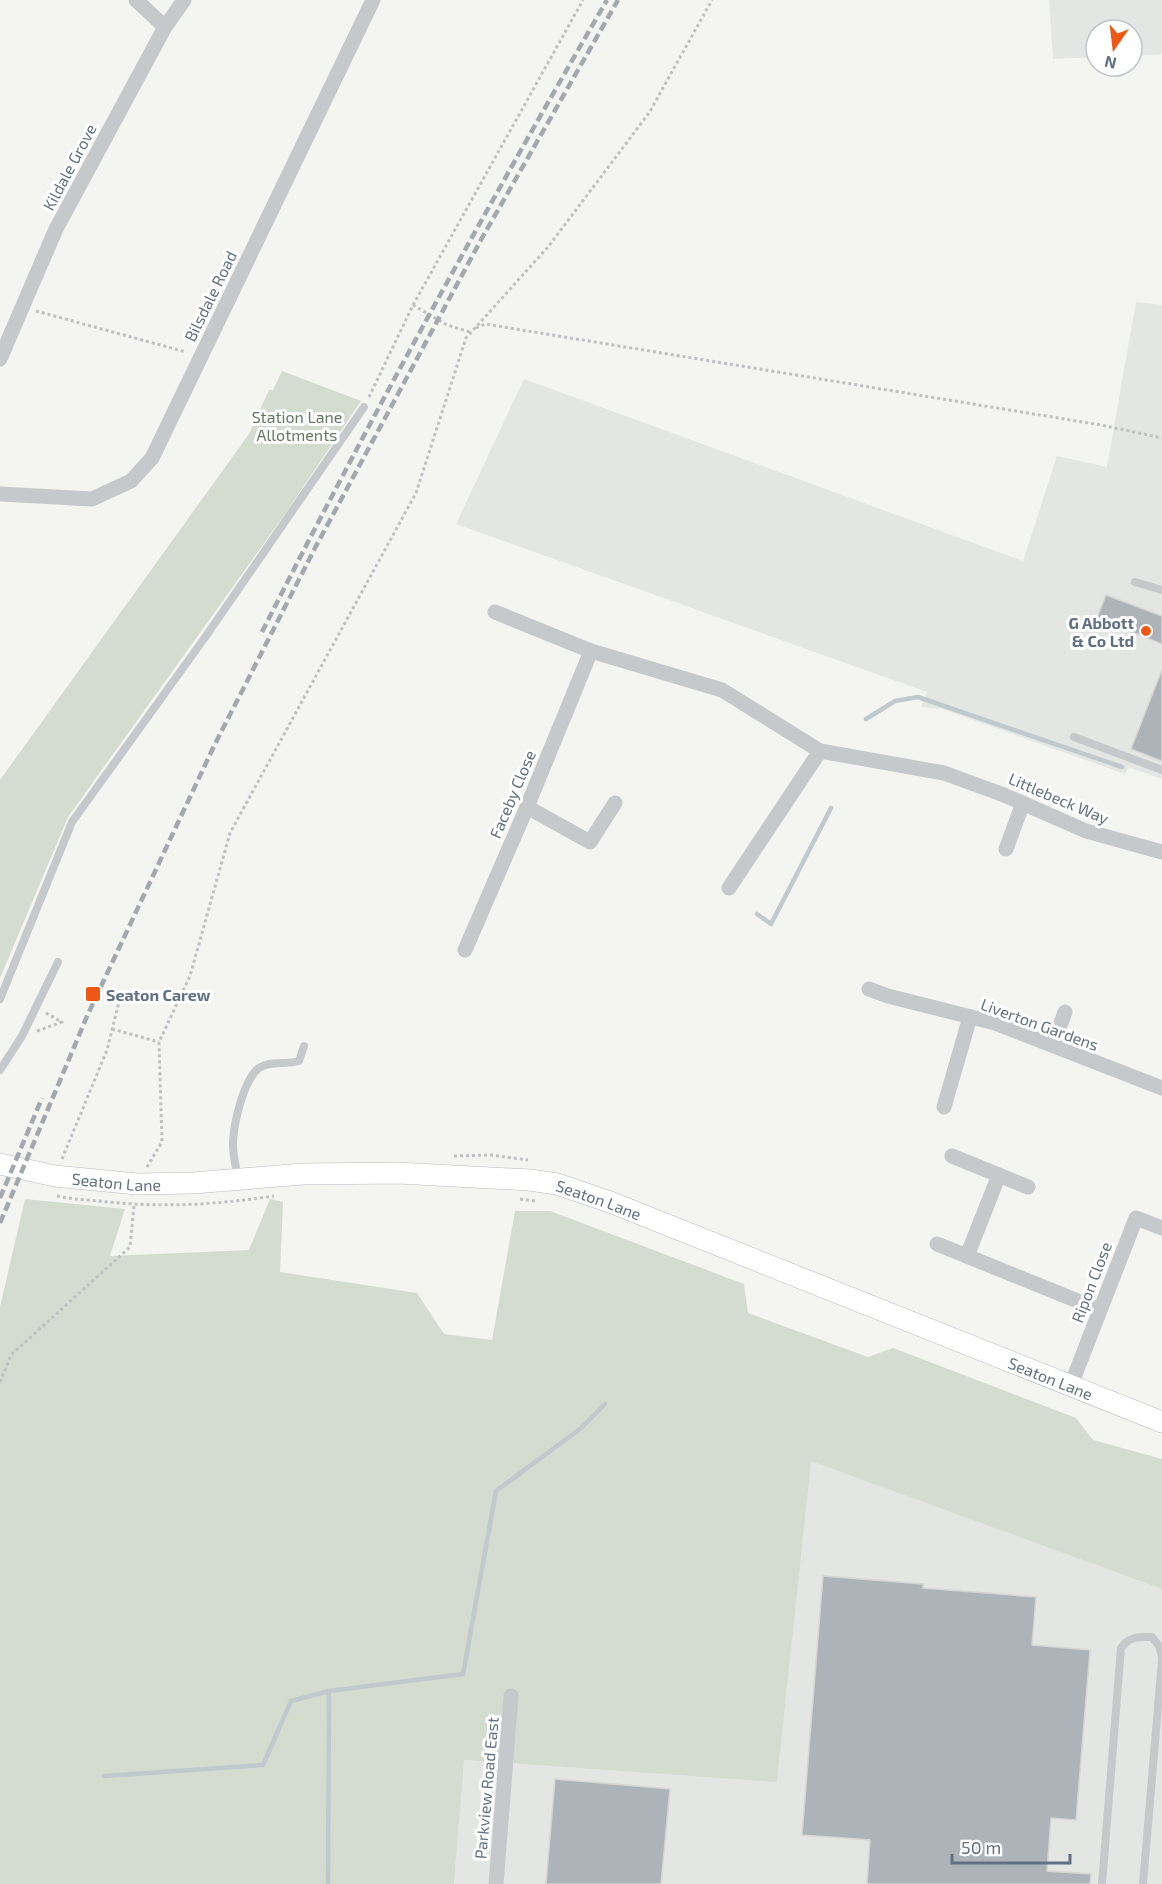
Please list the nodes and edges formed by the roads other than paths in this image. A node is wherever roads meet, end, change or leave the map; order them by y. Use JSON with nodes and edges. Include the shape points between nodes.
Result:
{"nodes":[{"id":1,"x":136,"y":0,"type":"edge"},
{"id":2,"x":184,"y":0,"type":"edge"},
{"id":3,"x":373,"y":0,"type":"edge"},
{"id":4,"x":165,"y":27,"type":"junction"},
{"id":5,"x":0,"y":359,"type":"edge"},
{"id":6,"x":364,"y":407,"type":"road end"},
{"id":7,"x":0,"y":494,"type":"edge"},
{"id":8,"x":1135,"y":582,"type":"dead end"},
{"id":9,"x":1162,"y":590,"type":"edge"},
{"id":10,"x":495,"y":612,"type":"dead end"},
{"id":11,"x":591,"y":651,"type":"junction"},
{"id":12,"x":1074,"y":737,"type":"dead end"},
{"id":13,"x":820,"y":751,"type":"junction"},
{"id":14,"x":1162,"y":770,"type":"edge"},
{"id":15,"x":615,"y":803,"type":"dead end"},
{"id":16,"x":1023,"y":803,"type":"junction"},
{"id":17,"x":527,"y":807,"type":"junction"},
{"id":18,"x":1006,"y":849,"type":"dead end"},
{"id":19,"x":1162,"y":852,"type":"edge"},
{"id":20,"x":729,"y":888,"type":"dead end"},
{"id":21,"x":465,"y":950,"type":"dead end"},
{"id":22,"x":58,"y":962,"type":"dead end"},
{"id":23,"x":869,"y":989,"type":"dead end"},
{"id":24,"x":0,"y":999,"type":"edge"},
{"id":25,"x":1065,"y":1012,"type":"dead end"},
{"id":26,"x":970,"y":1017,"type":"junction"},
{"id":27,"x":1053,"y":1045,"type":"junction"},
{"id":28,"x":304,"y":1046,"type":"dead end"},
{"id":29,"x":0,"y":1070,"type":"edge"},
{"id":30,"x":1162,"y":1089,"type":"edge"},
{"id":31,"x":944,"y":1107,"type":"dead end"},
{"id":32,"x":952,"y":1156,"type":"dead end"},
{"id":33,"x":0,"y":1164,"type":"edge"},
{"id":34,"x":999,"y":1175,"type":"junction"},
{"id":35,"x":238,"y":1179,"type":"junction"},
{"id":36,"x":1028,"y":1187,"type":"dead end"},
{"id":37,"x":1162,"y":1228,"type":"edge"},
{"id":38,"x":936,"y":1244,"type":"dead end"},
{"id":39,"x":967,"y":1256,"type":"junction"},
{"id":40,"x":1100,"y":1310,"type":"junction"},
{"id":41,"x":1071,"y":1386,"type":"junction"},
{"id":42,"x":1162,"y":1422,"type":"edge"},
{"id":43,"x":1162,"y":1659,"type":"edge"},
{"id":44,"x":511,"y":1696,"type":"dead end"},
{"id":45,"x":496,"y":1884,"type":"edge"},
{"id":46,"x":1101,"y":1884,"type":"edge"},
{"id":47,"x":1143,"y":1884,"type":"edge"}],
"edges":[{"from":1,"to":4,"type":"street"},
{"from":2,"to":4,"type":"street","name":"Kildale Grove"},
{"from":3,"to":7,"type":"street","name":"Bilsdale Road","via":[[152,458],[130,481],[92,499]]},
{"from":4,"to":5,"type":"street","name":"Kildale Grove","via":[[56,229]]},
{"from":6,"to":24,"type":"lane","via":[[72,822]]},
{"from":8,"to":9,"type":"lane"},
{"from":10,"to":11,"type":"street"},
{"from":11,"to":13,"type":"street","via":[[722,690]]},
{"from":11,"to":17,"type":"street","name":"Faceby Close"},
{"from":12,"to":14,"type":"lane"},
{"from":13,"to":16,"type":"street","name":"Littlebeck Way","via":[[944,773]]},
{"from":13,"to":20,"type":"street"},
{"from":15,"to":17,"type":"street","via":[[590,842]]},
{"from":16,"to":18,"type":"street"},
{"from":16,"to":19,"type":"street","name":"Littlebeck Way","via":[[1086,831]]},
{"from":17,"to":21,"type":"street","name":"Faceby Close"},
{"from":22,"to":29,"type":"lane","via":[[22,1036]]},
{"from":23,"to":26,"type":"street","name":"Liverton Gardens"},
{"from":25,"to":27,"type":"street"},
{"from":26,"to":27,"type":"street","name":"Liverton Gardens"},
{"from":26,"to":31,"type":"street"},
{"from":27,"to":30,"type":"street","name":"Liverton Gardens"},
{"from":28,"to":35,"type":"lane","via":[[299,1061],[261,1066],[251,1076],[237,1118],[233,1146]]},
{"from":32,"to":34,"type":"street"},
{"from":33,"to":35,"type":"main road","name":"Seaton Lane","via":[[55,1176],[137,1184]]},
{"from":34,"to":36,"type":"street"},
{"from":34,"to":39,"type":"street"},
{"from":35,"to":41,"type":"main road","name":"Seaton Lane","via":[[398,1173],[557,1184]]},
{"from":37,"to":40,"type":"street","name":"Ripon Close","via":[[1136,1218]]},
{"from":38,"to":39,"type":"street"},
{"from":39,"to":40,"type":"street"},
{"from":40,"to":41,"type":"street","name":"Ripon Close"},
{"from":41,"to":42,"type":"main road","name":"Seaton Lane"},
{"from":43,"to":46,"type":"lane","via":[[1152,1637],[1136,1637],[1121,1648]]},
{"from":43,"to":47,"type":"lane"},
{"from":44,"to":45,"type":"street","name":"Parkview Road East"}]}
